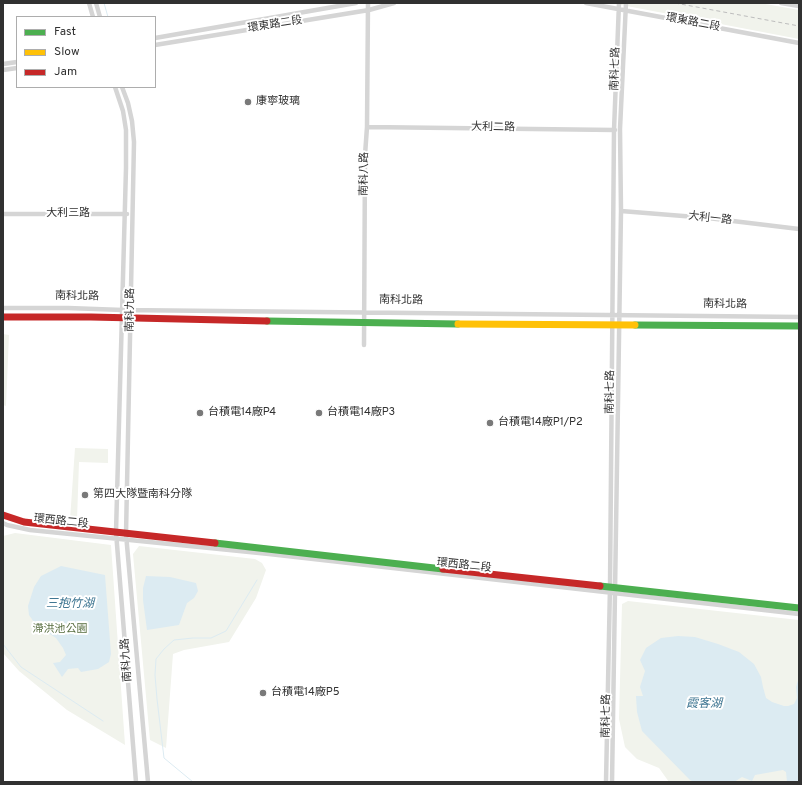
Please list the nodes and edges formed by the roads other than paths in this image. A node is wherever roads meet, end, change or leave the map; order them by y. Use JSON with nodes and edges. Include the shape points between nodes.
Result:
{"nodes":[{"id":1,"x":89,"y":3,"type":"edge"},
{"id":2,"x":96,"y":3,"type":"edge"},
{"id":3,"x":356,"y":3,"type":"edge"},
{"id":4,"x":368,"y":3,"type":"edge"},
{"id":5,"x":394,"y":3,"type":"edge"},
{"id":6,"x":586,"y":3,"type":"edge"},
{"id":7,"x":619,"y":3,"type":"edge"},
{"id":8,"x":626,"y":3,"type":"edge"},
{"id":9,"x":781,"y":3,"type":"edge"},
{"id":10,"x":799,"y":6,"type":"edge"},
{"id":11,"x":618,"y":9,"type":"junction"},
{"id":12,"x":369,"y":10,"type":"junction"},
{"id":13,"x":626,"y":10,"type":"junction"},
{"id":14,"x":93,"y":16,"type":"edge"},
{"id":15,"x":100,"y":16,"type":"edge"},
{"id":16,"x":156,"y":38,"type":"edge"},
{"id":17,"x":799,"y":43,"type":"edge"},
{"id":18,"x":156,"y":45,"type":"edge"},
{"id":19,"x":16,"y":62,"type":"edge"},
{"id":20,"x":3,"y":64,"type":"edge"},
{"id":21,"x":16,"y":68,"type":"edge"},
{"id":22,"x":3,"y":70,"type":"edge"},
{"id":23,"x":116,"y":88,"type":"edge"},
{"id":24,"x":122,"y":88,"type":"edge"},
{"id":25,"x":367,"y":127,"type":"junction"},
{"id":26,"x":620,"y":129,"type":"junction"},
{"id":27,"x":614,"y":130,"type":"junction"},
{"id":28,"x":621,"y":211,"type":"junction"},
{"id":29,"x":3,"y":214,"type":"edge"},
{"id":30,"x":126,"y":214,"type":"junction"},
{"id":31,"x":132,"y":214,"type":"junction"},
{"id":32,"x":799,"y":229,"type":"edge"},
{"id":33,"x":3,"y":308,"type":"edge"},
{"id":34,"x":131,"y":309,"type":"junction"},
{"id":35,"x":123,"y":310,"type":"junction"},
{"id":36,"x":364,"y":312,"type":"junction"},
{"id":37,"x":612,"y":314,"type":"junction"},
{"id":38,"x":618,"y":314,"type":"junction"},
{"id":39,"x":3,"y":317,"type":"edge"},
{"id":40,"x":799,"y":317,"type":"edge"},
{"id":41,"x":123,"y":319,"type":"junction"},
{"id":42,"x":131,"y":319,"type":"junction"},
{"id":43,"x":364,"y":323,"type":"junction"},
{"id":44,"x":615,"y":324,"type":"junction"},
{"id":45,"x":799,"y":326,"type":"edge"},
{"id":46,"x":364,"y":345,"type":"dead end"},
{"id":47,"x":3,"y":515,"type":"edge"},
{"id":48,"x":4,"y":525,"type":"edge"},
{"id":49,"x":117,"y":536,"type":"junction"},
{"id":50,"x":127,"y":537,"type":"junction"},
{"id":51,"x":613,"y":590,"type":"junction"},
{"id":52,"x":799,"y":608,"type":"edge"},
{"id":53,"x":799,"y":614,"type":"edge"},
{"id":54,"x":136,"y":782,"type":"edge"},
{"id":55,"x":148,"y":782,"type":"edge"},
{"id":56,"x":606,"y":782,"type":"edge"},
{"id":57,"x":612,"y":782,"type":"edge"}],
"edges":[{"from":1,"to":14,"type":"street"},
{"from":2,"to":15,"type":"street"},
{"from":3,"to":16,"type":"street","name":"環東路二段"},
{"from":4,"to":12,"type":"street","name":"南科八路"},
{"from":5,"to":12,"type":"street","name":"環東路二段"},
{"from":6,"to":11,"type":"street","name":"環東路二段"},
{"from":7,"to":11,"type":"street","name":"南科七路"},
{"from":8,"to":13,"type":"street","name":"南科七路"},
{"from":9,"to":10,"type":"street"},
{"from":11,"to":13,"type":"street","name":"環東路二段"},
{"from":11,"to":27,"type":"street","name":"南科七路"},
{"from":12,"to":18,"type":"street","name":"環東路二段"},
{"from":12,"to":25,"type":"street","name":"南科八路"},
{"from":13,"to":17,"type":"street","name":"環東路二段"},
{"from":13,"to":26,"type":"street","name":"南科七路"},
{"from":19,"to":20,"type":"street"},
{"from":21,"to":22,"type":"street"},
{"from":23,"to":30,"type":"street","name":"南科九路","via":[[123,111],[126,137]]},
{"from":24,"to":31,"type":"street","name":"南科九路","via":[[132,121]]},
{"from":25,"to":27,"type":"street","name":"大利二路"},
{"from":25,"to":36,"type":"street","name":"南科八路"},
{"from":26,"to":27,"type":"street","name":"大利二路"},
{"from":26,"to":28,"type":"street","name":"南科七路"},
{"from":27,"to":37,"type":"street","name":"南科七路"},
{"from":28,"to":32,"type":"street","name":"大利一路"},
{"from":28,"to":38,"type":"street","name":"南科七路"},
{"from":29,"to":30,"type":"street","name":"大利三路"},
{"from":30,"to":31,"type":"street","name":"大利三路"},
{"from":30,"to":35,"type":"street","name":"南科九路"},
{"from":31,"to":34,"type":"street","name":"南科九路"},
{"from":33,"to":35,"type":"street","name":"南科北路"},
{"from":34,"to":35,"type":"street","name":"南科北路"},
{"from":34,"to":36,"type":"street","name":"南科北路"},
{"from":34,"to":42,"type":"street","name":"南科九路"},
{"from":35,"to":41,"type":"street","name":"南科九路"},
{"from":36,"to":37,"type":"street","name":"南科北路"},
{"from":36,"to":43,"type":"street","name":"南科八路"},
{"from":37,"to":38,"type":"street","name":"南科北路"},
{"from":37,"to":44,"type":"street","name":"南科七路"},
{"from":38,"to":40,"type":"street","name":"南科北路"},
{"from":38,"to":44,"type":"street","name":"南科七路"},
{"from":39,"to":41,"type":"street","name":"南科北路"},
{"from":41,"to":42,"type":"street","name":"南科北路"},
{"from":41,"to":49,"type":"street","name":"南科九路"},
{"from":42,"to":43,"type":"street","name":"南科北路"},
{"from":42,"to":50,"type":"street","name":"南科九路"},
{"from":43,"to":44,"type":"street","name":"南科北路"},
{"from":43,"to":46,"type":"street","name":"南科八路"},
{"from":44,"to":45,"type":"street","name":"南科北路"},
{"from":44,"to":51,"type":"street","name":"南科七路"},
{"from":44,"to":51,"type":"street","name":"南科七路"},
{"from":47,"to":49,"type":"street","name":"環西路二段","via":[[24,522]]},
{"from":48,"to":49,"type":"street","name":"環西路二段","via":[[30,530]]},
{"from":49,"to":50,"type":"street","name":"環西路二段"},
{"from":49,"to":54,"type":"street","name":"南科九路"},
{"from":50,"to":51,"type":"street","name":"環西路二段"},
{"from":50,"to":55,"type":"street","name":"南科九路"},
{"from":51,"to":52,"type":"street","name":"環西路二段"},
{"from":51,"to":53,"type":"street","name":"環西路二段"},
{"from":51,"to":56,"type":"street","name":"南科七路"},
{"from":51,"to":57,"type":"street","name":"南科七路"}]}
